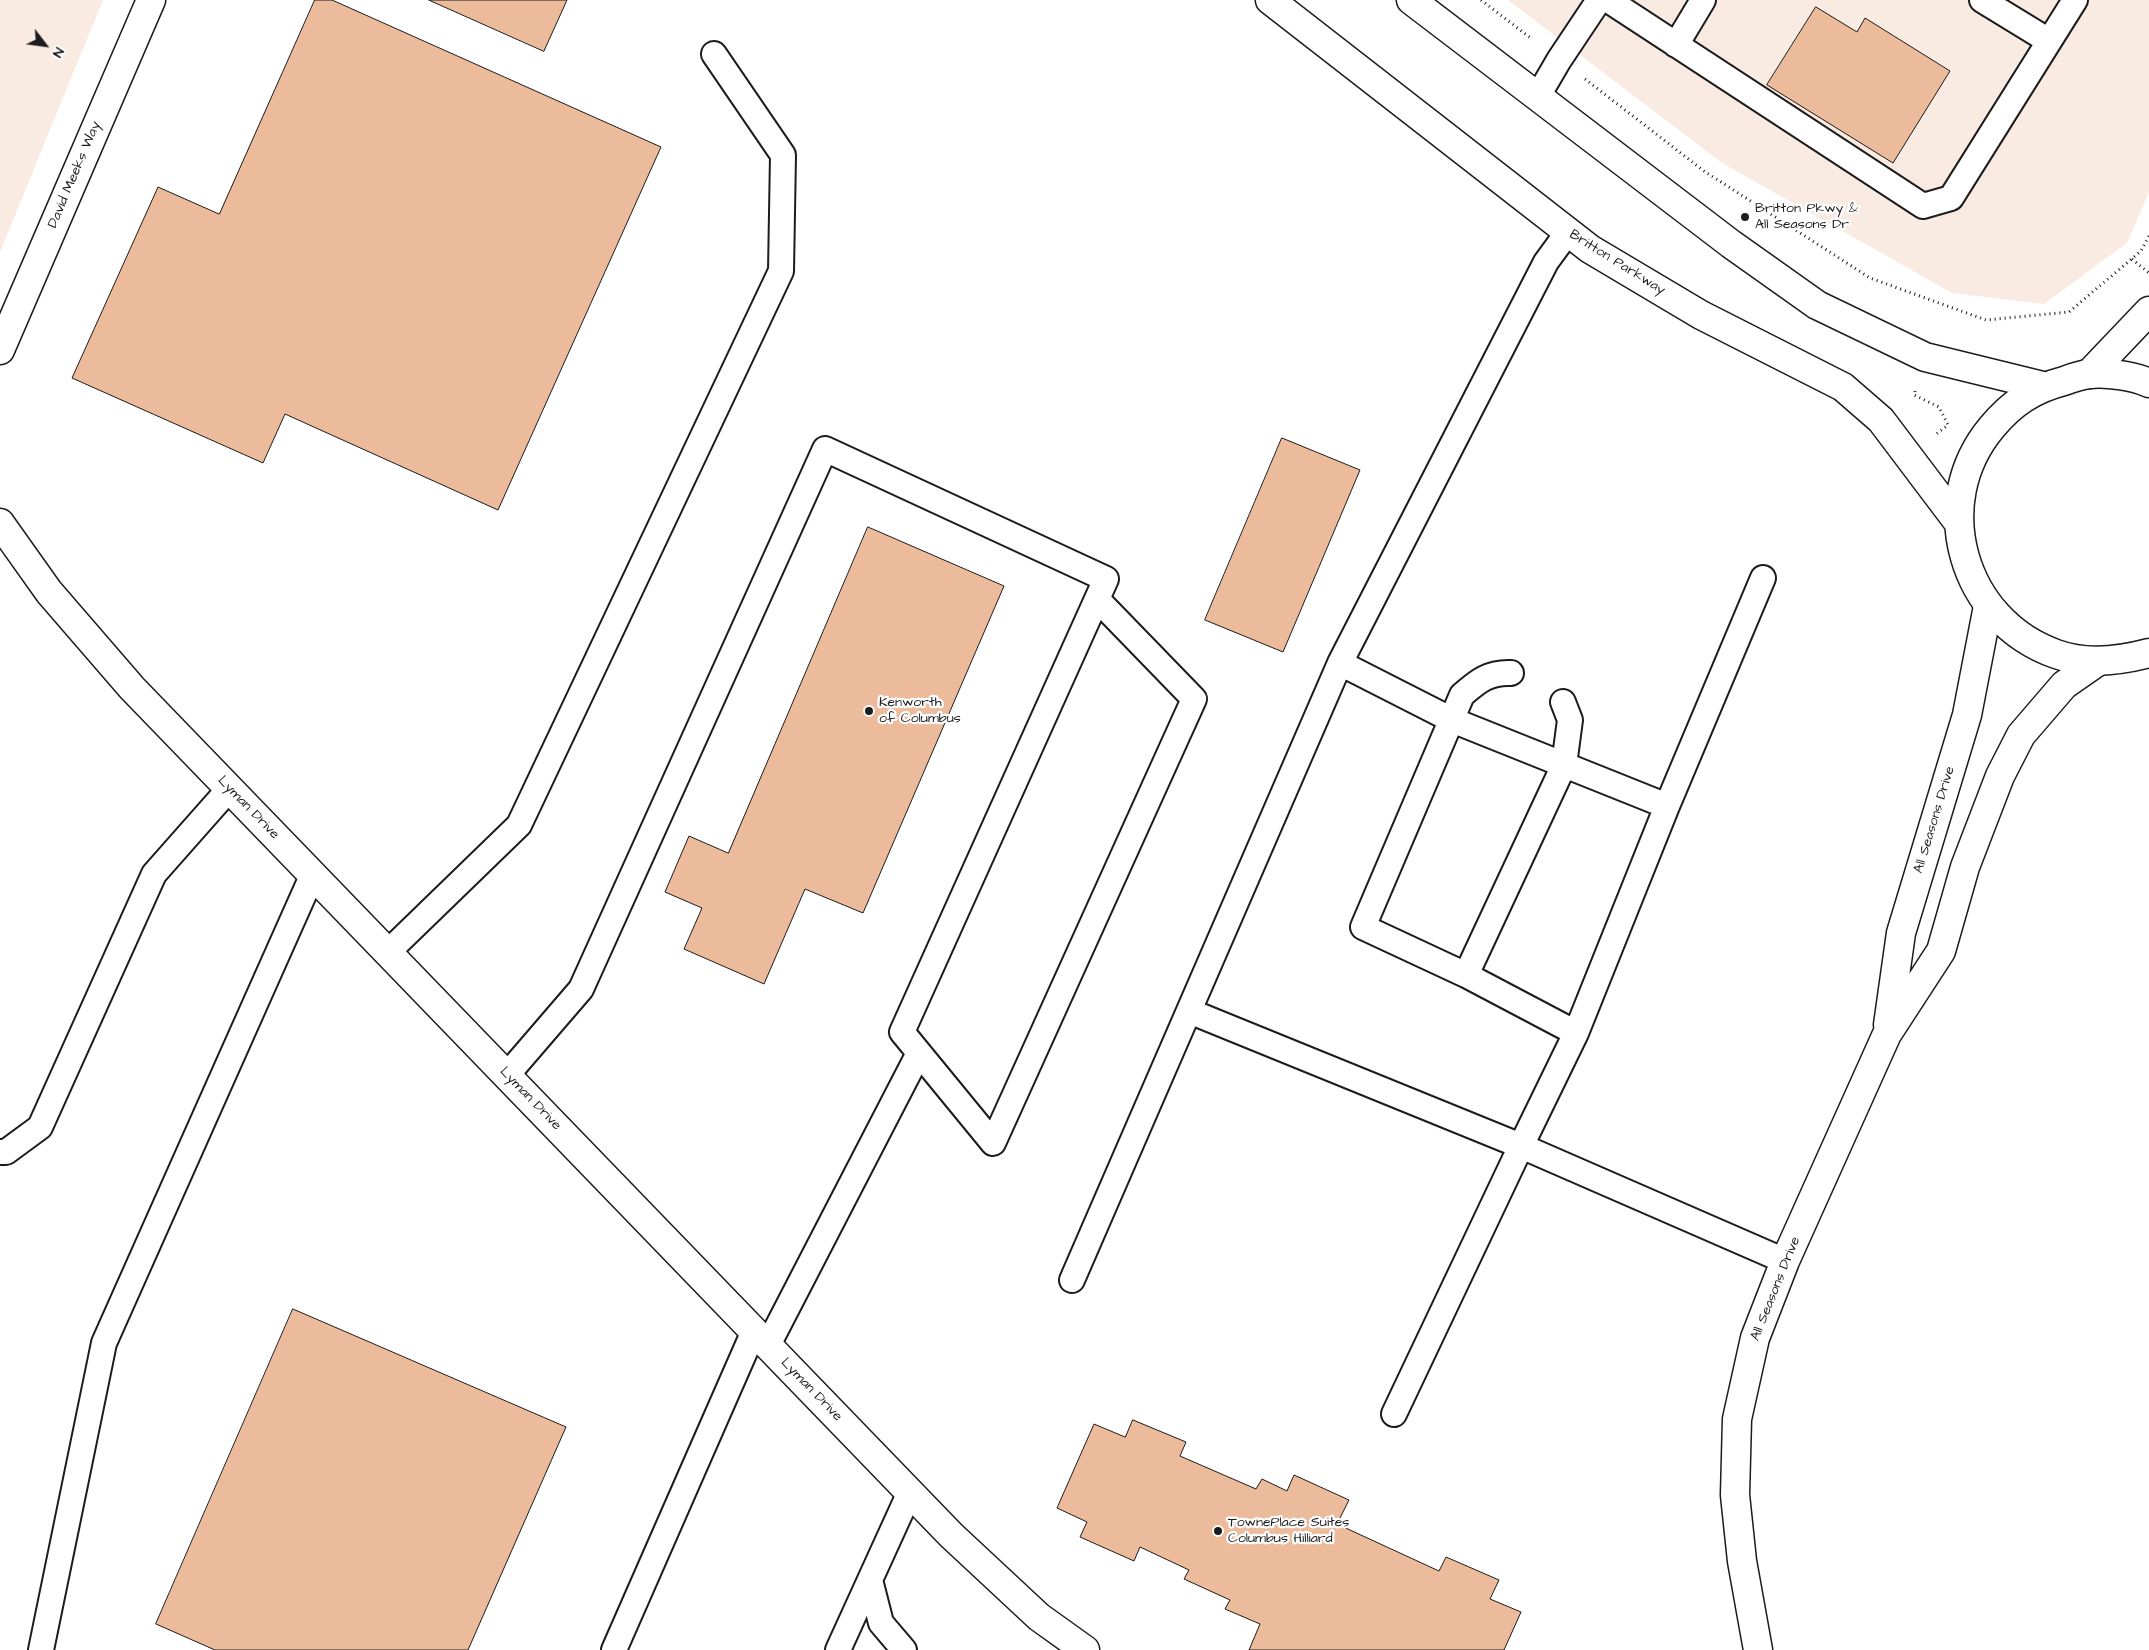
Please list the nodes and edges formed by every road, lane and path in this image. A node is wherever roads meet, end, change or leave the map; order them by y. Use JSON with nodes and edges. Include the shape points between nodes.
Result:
{"nodes":[{"id":1,"x":151,"y":0,"type":"edge"},
{"id":2,"x":1270,"y":0,"type":"edge"},
{"id":3,"x":1411,"y":0,"type":"edge"},
{"id":4,"x":1481,"y":0,"type":"edge"},
{"id":5,"x":1599,"y":0,"type":"edge"},
{"id":6,"x":1608,"y":0,"type":"edge"},
{"id":7,"x":1703,"y":0,"type":"edge"},
{"id":8,"x":1982,"y":0,"type":"edge"},
{"id":9,"x":2075,"y":0,"type":"edge"},
{"id":10,"x":2050,"y":41,"type":"junction"},
{"id":11,"x":1676,"y":45,"type":"junction"},
{"id":12,"x":714,"y":54,"type":"dead end"},
{"id":13,"x":1559,"y":60,"type":"junction"},
{"id":14,"x":1538,"y":96,"type":"junction"},
{"id":15,"x":1568,"y":232,"type":"junction"},
{"id":16,"x":2149,"y":236,"type":"edge"},
{"id":17,"x":2132,"y":259,"type":"junction"},
{"id":18,"x":2149,"y":273,"type":"edge"},
{"id":19,"x":2149,"y":311,"type":"edge"},
{"id":20,"x":0,"y":350,"type":"edge"},
{"id":21,"x":2089,"y":374,"type":"junction"},
{"id":22,"x":2149,"y":383,"type":"edge"},
{"id":23,"x":2043,"y":386,"type":"junction"},
{"id":24,"x":1916,"y":389,"type":"dead end"},
{"id":25,"x":1932,"y":437,"type":"dead end"},
{"id":26,"x":1958,"y":522,"type":"junction"},
{"id":27,"x":0,"y":523,"type":"edge"},
{"id":28,"x":1763,"y":578,"type":"dead end"},
{"id":29,"x":1097,"y":599,"type":"junction"},
{"id":30,"x":1988,"y":606,"type":"junction"},
{"id":31,"x":2149,"y":653,"type":"edge"},
{"id":32,"x":2097,"y":662,"type":"junction"},
{"id":33,"x":1340,"y":664,"type":"junction"},
{"id":34,"x":1511,"y":673,"type":"dead end"},
{"id":35,"x":1563,"y":702,"type":"dead end"},
{"id":36,"x":1452,"y":720,"type":"junction"},
{"id":37,"x":1564,"y":765,"type":"junction"},
{"id":38,"x":230,"y":788,"type":"junction"},
{"id":39,"x":1667,"y":806,"type":"junction"},
{"id":40,"x":313,"y":874,"type":"junction"},
{"id":41,"x":388,"y":952,"type":"junction"},
{"id":42,"x":1466,"y":975,"type":"junction"},
{"id":43,"x":1189,"y":1011,"type":"junction"},
{"id":44,"x":1576,"y":1033,"type":"junction"},
{"id":45,"x":1887,"y":1034,"type":"junction"},
{"id":46,"x":919,"y":1053,"type":"junction"},
{"id":47,"x":507,"y":1075,"type":"junction"},
{"id":48,"x":1521,"y":1146,"type":"junction"},
{"id":49,"x":0,"y":1152,"type":"edge"},
{"id":50,"x":1785,"y":1262,"type":"junction"},
{"id":51,"x":1072,"y":1280,"type":"dead end"},
{"id":52,"x":761,"y":1338,"type":"junction"},
{"id":53,"x":1394,"y":1414,"type":"dead end"},
{"id":54,"x":910,"y":1492,"type":"junction"},
{"id":55,"x":870,"y":1580,"type":"junction"},
{"id":56,"x":41,"y":1650,"type":"edge"},
{"id":57,"x":614,"y":1650,"type":"edge"},
{"id":58,"x":838,"y":1650,"type":"edge"},
{"id":59,"x":904,"y":1650,"type":"edge"},
{"id":60,"x":1085,"y":1650,"type":"edge"},
{"id":61,"x":1758,"y":1650,"type":"edge"}],
"edges":[{"from":1,"to":20,"type":"street","name":"David Meeks Way"},
{"from":2,"to":15,"type":"street","name":"Britton Parkway"},
{"from":3,"to":14,"type":"street"},
{"from":4,"to":13,"type":"path"},
{"from":5,"to":13,"type":"lane"},
{"from":6,"to":11,"type":"lane"},
{"from":7,"to":11,"type":"lane"},
{"from":8,"to":10,"type":"lane"},
{"from":9,"to":10,"type":"lane"},
{"from":10,"to":11,"type":"lane","via":[[1951,198],[1923,206]]},
{"from":12,"to":41,"type":"lane","via":[[783,154],[781,271],[519,825]]},
{"from":13,"to":14,"type":"lane"},
{"from":13,"to":17,"type":"path","via":[[1704,171],[1870,278],[1986,320],[2070,312]]},
{"from":14,"to":23,"type":"street","via":[[1731,244],[1817,305],[1925,357]]},
{"from":15,"to":26,"type":"street","name":"Britton Parkway","via":[[1590,249],[1701,315],[1843,388],[1881,420]]},
{"from":15,"to":33,"type":"lane","via":[[1546,262]]},
{"from":16,"to":17,"type":"path","via":[[2141,252]]},
{"from":17,"to":18,"type":"path"},
{"from":19,"to":21,"type":"street"},
{"from":21,"to":22,"type":"street","via":[[2137,377]]},
{"from":21,"to":23,"type":"street"},
{"from":23,"to":26,"type":"street","via":[[2007,409],[1980,442],[1963,480]]},
{"from":24,"to":25,"type":"path","via":[[1914,395],[1939,407],[1948,426]]},
{"from":26,"to":30,"type":"street","via":[[1966,567]]},
{"from":27,"to":38,"type":"street","name":"Lyman Drive","via":[[62,606],[132,688]]},
{"from":28,"to":39,"type":"lane"},
{"from":29,"to":46,"type":"lane","via":[[902,1032]]},
{"from":29,"to":46,"type":"lane","via":[[1194,699],[994,1143]]},
{"from":29,"to":47,"type":"lane","via":[[1106,579],[825,448],[582,989]]},
{"from":30,"to":32,"type":"street","via":[[2019,635],[2056,654]]},
{"from":30,"to":45,"type":"street","name":"All Seasons Drive","via":[[1966,715],[1901,933]]},
{"from":31,"to":32,"type":"street","via":[[2125,660]]},
{"from":32,"to":45,"type":"street","name":"All Seasons Drive","via":[[2064,685],[2021,735],[2000,776],[1965,867],[1940,951]]},
{"from":33,"to":36,"type":"lane"},
{"from":33,"to":43,"type":"lane"},
{"from":34,"to":36,"type":"lane","via":[[1498,672],[1478,681],[1462,695]]},
{"from":35,"to":37,"type":"lane","via":[[1570,720]]},
{"from":36,"to":37,"type":"lane"},
{"from":36,"to":42,"type":"lane","via":[[1363,927]]},
{"from":37,"to":39,"type":"lane"},
{"from":37,"to":42,"type":"lane"},
{"from":38,"to":40,"type":"street","name":"Lyman Drive"},
{"from":38,"to":49,"type":"lane","via":[[154,874],[40,1127],[6,1152]]},
{"from":39,"to":44,"type":"lane"},
{"from":40,"to":41,"type":"street","name":"Lyman Drive"},
{"from":40,"to":56,"type":"lane","via":[[104,1343]]},
{"from":41,"to":47,"type":"street","name":"Lyman Drive"},
{"from":42,"to":44,"type":"lane"},
{"from":43,"to":48,"type":"lane"},
{"from":43,"to":51,"type":"lane"},
{"from":44,"to":48,"type":"lane"},
{"from":45,"to":50,"type":"street","name":"All Seasons Drive"},
{"from":46,"to":52,"type":"lane"},
{"from":47,"to":52,"type":"street","name":"Lyman Drive"},
{"from":48,"to":50,"type":"lane"},
{"from":48,"to":53,"type":"lane"},
{"from":50,"to":61,"type":"street","name":"All Seasons Drive","via":[[1755,1338],[1737,1420],[1735,1495],[1742,1560]]},
{"from":52,"to":54,"type":"street","name":"Lyman Drive"},
{"from":52,"to":57,"type":"lane"},
{"from":54,"to":55,"type":"lane"},
{"from":54,"to":60,"type":"street","name":"Lyman Drive","via":[[1019,1599]]},
{"from":55,"to":58,"type":"lane"},
{"from":55,"to":59,"type":"lane","via":[[881,1623]]}]}
